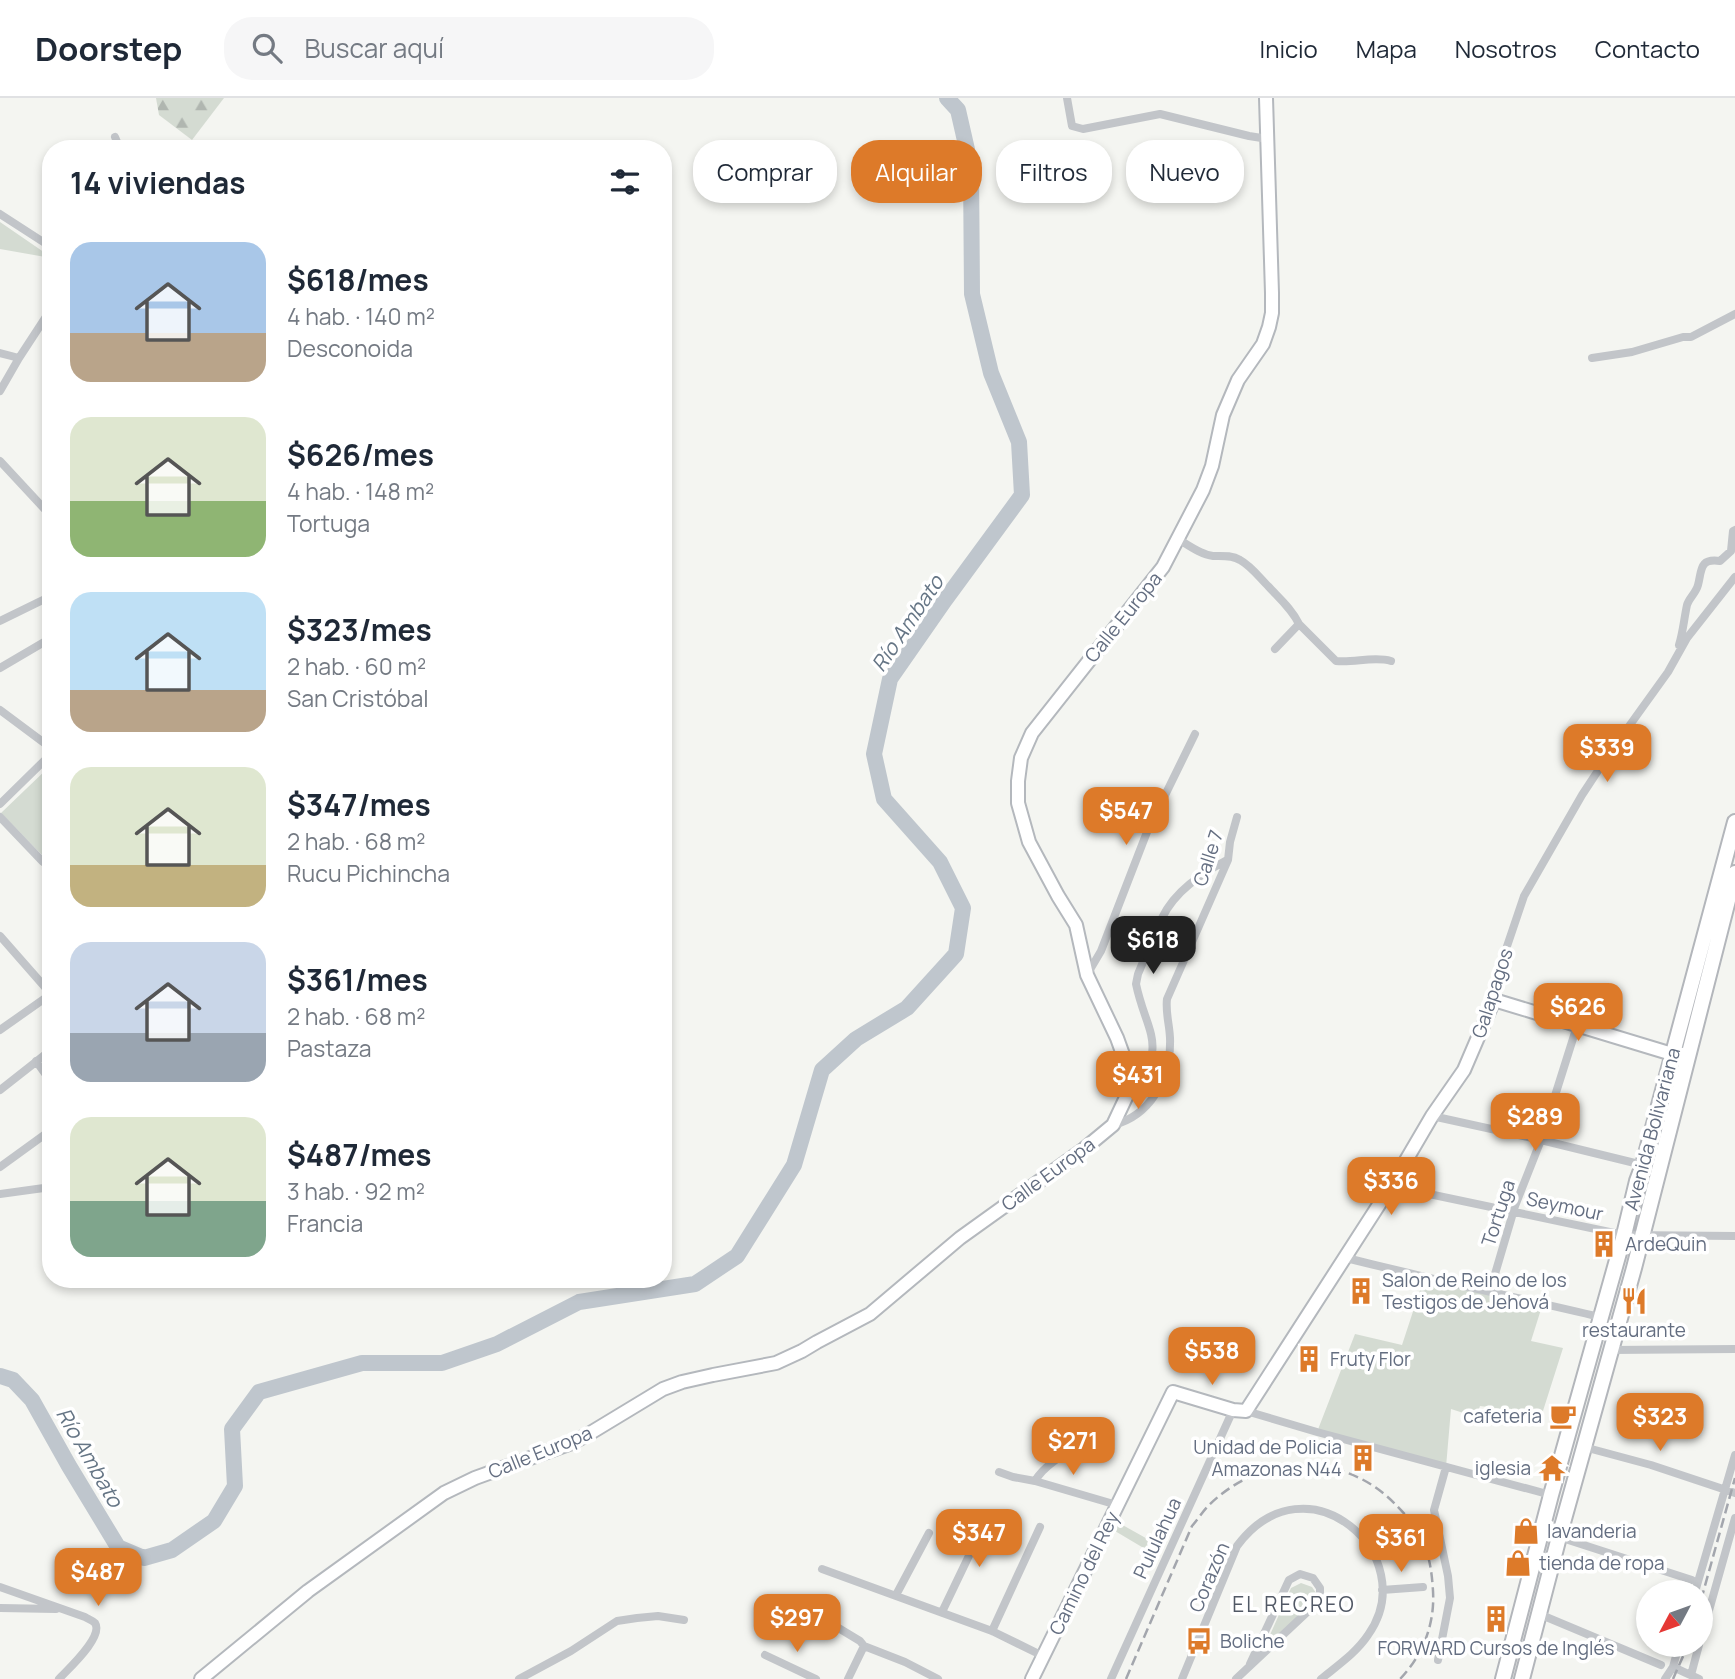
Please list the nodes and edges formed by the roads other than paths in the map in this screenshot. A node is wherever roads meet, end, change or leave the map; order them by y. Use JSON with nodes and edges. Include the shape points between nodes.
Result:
{"nodes":[{"id":1,"x":1067,"y":98,"type":"edge"},
{"id":2,"x":1266,"y":98,"type":"edge"},
{"id":3,"x":115,"y":137,"type":"dead end"},
{"id":4,"x":1268,"y":139,"type":"junction"},
{"id":5,"x":116,"y":140,"type":"edge"},
{"id":6,"x":0,"y":214,"type":"edge"},
{"id":7,"x":42,"y":241,"type":"edge"},
{"id":8,"x":1735,"y":314,"type":"edge"},
{"id":9,"x":42,"y":323,"type":"edge"},
{"id":10,"x":0,"y":353,"type":"edge"},
{"id":11,"x":19,"y":358,"type":"junction"},
{"id":12,"x":1592,"y":358,"type":"dead end"},
{"id":13,"x":0,"y":391,"type":"edge"},
{"id":14,"x":0,"y":461,"type":"edge"},
{"id":15,"x":42,"y":506,"type":"edge"},
{"id":16,"x":1735,"y":530,"type":"edge"},
{"id":17,"x":1178,"y":539,"type":"junction"},
{"id":18,"x":1735,"y":577,"type":"edge"},
{"id":19,"x":42,"y":600,"type":"edge"},
{"id":20,"x":0,"y":621,"type":"edge"},
{"id":21,"x":1299,"y":624,"type":"junction"},
{"id":22,"x":42,"y":643,"type":"edge"},
{"id":23,"x":1275,"y":649,"type":"dead end"},
{"id":24,"x":1678,"y":655,"type":"junction"},
{"id":25,"x":1391,"y":661,"type":"dead end"},
{"id":26,"x":0,"y":668,"type":"edge"},
{"id":27,"x":0,"y":710,"type":"edge"},
{"id":28,"x":1195,"y":734,"type":"dead end"},
{"id":29,"x":42,"y":741,"type":"edge"},
{"id":30,"x":42,"y":763,"type":"edge"},
{"id":31,"x":0,"y":804,"type":"edge"},
{"id":32,"x":0,"y":817,"type":"edge"},
{"id":33,"x":1237,"y":817,"type":"dead end"},
{"id":34,"x":1735,"y":822,"type":"edge"},
{"id":35,"x":1228,"y":860,"type":"junction"},
{"id":36,"x":42,"y":861,"type":"edge"},
{"id":37,"x":1735,"y":873,"type":"edge"},
{"id":38,"x":0,"y":936,"type":"edge"},
{"id":39,"x":1087,"y":975,"type":"junction"},
{"id":40,"x":42,"y":984,"type":"edge"},
{"id":41,"x":42,"y":1000,"type":"edge"},
{"id":42,"x":1493,"y":1000,"type":"junction"},
{"id":43,"x":1577,"y":1026,"type":"junction"},
{"id":44,"x":0,"y":1030,"type":"edge"},
{"id":45,"x":1672,"y":1054,"type":"junction"},
{"id":46,"x":1690,"y":1054,"type":"junction"},
{"id":47,"x":42,"y":1057,"type":"edge"},
{"id":48,"x":36,"y":1062,"type":"junction"},
{"id":49,"x":42,"y":1070,"type":"edge"},
{"id":50,"x":0,"y":1090,"type":"edge"},
{"id":51,"x":1129,"y":1091,"type":"junction"},
{"id":52,"x":1432,"y":1116,"type":"junction"},
{"id":53,"x":1114,"y":1125,"type":"junction"},
{"id":54,"x":42,"y":1137,"type":"edge"},
{"id":55,"x":1541,"y":1140,"type":"junction"},
{"id":56,"x":1643,"y":1165,"type":"junction"},
{"id":57,"x":0,"y":1167,"type":"edge"},
{"id":58,"x":1391,"y":1186,"type":"junction"},
{"id":59,"x":42,"y":1188,"type":"edge"},
{"id":60,"x":0,"y":1194,"type":"edge"},
{"id":61,"x":1514,"y":1212,"type":"junction"},
{"id":62,"x":1624,"y":1235,"type":"junction"},
{"id":63,"x":1643,"y":1236,"type":"junction"},
{"id":64,"x":1735,"y":1236,"type":"edge"},
{"id":65,"x":1346,"y":1258,"type":"junction"},
{"id":66,"x":1490,"y":1291,"type":"junction"},
{"id":67,"x":1600,"y":1317,"type":"junction"},
{"id":68,"x":1735,"y":1349,"type":"edge"},
{"id":69,"x":1610,"y":1350,"type":"junction"},
{"id":70,"x":1240,"y":1411,"type":"junction"},
{"id":71,"x":1089,"y":1440,"type":"dead end"},
{"id":72,"x":1584,"y":1447,"type":"junction"},
{"id":73,"x":1735,"y":1455,"type":"edge"},
{"id":74,"x":1446,"y":1467,"type":"junction"},
{"id":75,"x":999,"y":1472,"type":"dead end"},
{"id":76,"x":1035,"y":1481,"type":"junction"},
{"id":77,"x":1725,"y":1490,"type":"junction"},
{"id":78,"x":1735,"y":1493,"type":"edge"},
{"id":79,"x":1551,"y":1495,"type":"junction"},
{"id":80,"x":1117,"y":1505,"type":"junction"},
{"id":81,"x":989,"y":1514,"type":"dead end"},
{"id":82,"x":1735,"y":1518,"type":"edge"},
{"id":83,"x":1040,"y":1527,"type":"dead end"},
{"id":84,"x":929,"y":1532,"type":"dead end"},
{"id":85,"x":1559,"y":1537,"type":"junction"},
{"id":86,"x":822,"y":1569,"type":"dead end"},
{"id":87,"x":1692,"y":1580,"type":"dead end"},
{"id":88,"x":1699,"y":1580,"type":"edge"},
{"id":89,"x":0,"y":1587,"type":"edge"},
{"id":90,"x":1423,"y":1587,"type":"dead end"},
{"id":91,"x":1382,"y":1590,"type":"junction"},
{"id":92,"x":896,"y":1595,"type":"junction"},
{"id":93,"x":1713,"y":1596,"type":"edge"},
{"id":94,"x":802,"y":1606,"type":"dead end"},
{"id":95,"x":0,"y":1608,"type":"edge"},
{"id":96,"x":66,"y":1610,"type":"junction"},
{"id":97,"x":942,"y":1612,"type":"junction"},
{"id":98,"x":1539,"y":1614,"type":"junction"},
{"id":99,"x":684,"y":1620,"type":"dead end"},
{"id":100,"x":992,"y":1631,"type":"junction"},
{"id":101,"x":864,"y":1646,"type":"junction"},
{"id":102,"x":765,"y":1655,"type":"dead end"},
{"id":103,"x":1043,"y":1656,"type":"junction"},
{"id":104,"x":1676,"y":1657,"type":"edge"},
{"id":105,"x":1698,"y":1657,"type":"edge"},
{"id":106,"x":1438,"y":1660,"type":"dead end"},
{"id":107,"x":1250,"y":1664,"type":"junction"},
{"id":108,"x":1661,"y":1665,"type":"dead end"},
{"id":109,"x":1673,"y":1667,"type":"junction"},
{"id":110,"x":1695,"y":1677,"type":"edge"},
{"id":111,"x":59,"y":1679,"type":"edge"},
{"id":112,"x":201,"y":1679,"type":"edge"},
{"id":113,"x":519,"y":1679,"type":"edge"},
{"id":114,"x":816,"y":1679,"type":"edge"},
{"id":115,"x":848,"y":1679,"type":"edge"},
{"id":116,"x":938,"y":1679,"type":"edge"},
{"id":117,"x":1032,"y":1679,"type":"edge"},
{"id":118,"x":1111,"y":1679,"type":"edge"},
{"id":119,"x":1182,"y":1679,"type":"edge"},
{"id":120,"x":1236,"y":1679,"type":"edge"},
{"id":121,"x":1321,"y":1679,"type":"edge"},
{"id":122,"x":1503,"y":1679,"type":"edge"},
{"id":123,"x":1522,"y":1679,"type":"edge"},
{"id":124,"x":1665,"y":1679,"type":"edge"}],
"edges":[{"from":1,"to":4,"type":"street","via":[[1072,125],[1077,128],[1160,114]]},
{"from":2,"to":4,"type":"street","name":"Calle Europa"},
{"from":3,"to":5,"type":"street"},
{"from":4,"to":17,"type":"street","name":"Calle Europa","via":[[1269,327],[1238,380],[1223,415],[1203,490]]},
{"from":6,"to":7,"type":"street"},
{"from":8,"to":12,"type":"street","via":[[1690,337]]},
{"from":9,"to":11,"type":"street"},
{"from":10,"to":11,"type":"street"},
{"from":11,"to":13,"type":"street"},
{"from":14,"to":15,"type":"street"},
{"from":16,"to":24,"type":"street","via":[[1731,551],[1720,561],[1703,565],[1688,602]]},
{"from":17,"to":21,"type":"street","via":[[1204,554],[1239,559]]},
{"from":17,"to":39,"type":"street","name":"Calle Europa","via":[[1163,567],[1032,733],[1021,758],[1018,803],[1023,823],[1076,925]]},
{"from":18,"to":24,"type":"street","name":"Galapagos"},
{"from":19,"to":20,"type":"street"},
{"from":21,"to":23,"type":"street"},
{"from":21,"to":25,"type":"street","via":[[1336,661]]},
{"from":22,"to":26,"type":"street"},
{"from":24,"to":42,"type":"street","name":"Galapagos","via":[[1582,795],[1524,896]]},
{"from":27,"to":29,"type":"street"},
{"from":28,"to":39,"type":"street","via":[[1147,832],[1101,951]]},
{"from":30,"to":31,"type":"street"},
{"from":32,"to":36,"type":"street"},
{"from":33,"to":35,"type":"street","name":"Calle 7"},
{"from":34,"to":45,"type":"main road","name":"Avenida Bolivariana"},
{"from":35,"to":51,"type":"street","via":[[1181,892],[1162,916],[1136,984],[1154,1046],[1149,1065]]},
{"from":35,"to":53,"type":"street","name":"Calle 7","via":[[1167,999],[1169,1066],[1144,1109]]},
{"from":37,"to":46,"type":"main road","name":"Avenida Bolivariana"},
{"from":38,"to":40,"type":"street"},
{"from":39,"to":51,"type":"street","name":"Calle Europa","via":[[1117,1038]]},
{"from":41,"to":44,"type":"street"},
{"from":42,"to":43,"type":"street"},
{"from":42,"to":52,"type":"street","name":"Galapagos","via":[[1464,1070]]},
{"from":43,"to":45,"type":"street"},
{"from":43,"to":55,"type":"street","name":"Tortuga"},
{"from":45,"to":46,"type":"street"},
{"from":45,"to":56,"type":"main road","name":"Avenida Bolivariana"},
{"from":46,"to":63,"type":"main road","name":"Avenida Bolivariana"},
{"from":47,"to":48,"type":"street"},
{"from":48,"to":49,"type":"street"},
{"from":48,"to":50,"type":"street"},
{"from":51,"to":53,"type":"street","name":"Calle Europa"},
{"from":52,"to":55,"type":"street"},
{"from":52,"to":58,"type":"street","name":"Galapagos"},
{"from":53,"to":112,"type":"street","name":"Calle Europa","via":[[960,1238],[870,1314],[776,1363],[663,1389],[569,1444],[444,1493],[308,1591]]},
{"from":54,"to":57,"type":"street"},
{"from":55,"to":56,"type":"street"},
{"from":55,"to":61,"type":"street","name":"Tortuga"},
{"from":56,"to":62,"type":"main road","name":"Avenida Bolivariana"},
{"from":58,"to":61,"type":"street","name":"Seymour"},
{"from":58,"to":65,"type":"street","name":"Galapagos"},
{"from":59,"to":60,"type":"street"},
{"from":61,"to":62,"type":"street","name":"Seymour"},
{"from":61,"to":66,"type":"street","name":"Tortuga"},
{"from":62,"to":63,"type":"street","name":"Seymour"},
{"from":62,"to":67,"type":"main road","name":"Avenida Bolivariana"},
{"from":63,"to":64,"type":"street","name":"Seymour"},
{"from":63,"to":69,"type":"main road","name":"Avenida Bolivariana"},
{"from":65,"to":66,"type":"street"},
{"from":65,"to":70,"type":"street","name":"Galapagos"},
{"from":66,"to":67,"type":"street"},
{"from":67,"to":79,"type":"main road","name":"Avenida Bolivariana"},
{"from":68,"to":69,"type":"street"},
{"from":69,"to":72,"type":"main road","name":"Avenida Bolivariana"},
{"from":70,"to":74,"type":"street"},
{"from":70,"to":80,"type":"street","name":"Camino del Rey","via":[[1173,1392]]},
{"from":70,"to":118,"type":"street","name":"Pululahua"},
{"from":71,"to":76,"type":"street","via":[[1059,1458]]},
{"from":72,"to":77,"type":"street"},
{"from":72,"to":85,"type":"main road","name":"Avenida Bolivariana"},
{"from":73,"to":77,"type":"street"},
{"from":74,"to":79,"type":"street"},
{"from":74,"to":106,"type":"street","via":[[1434,1510],[1450,1598]]},
{"from":75,"to":76,"type":"street"},
{"from":76,"to":80,"type":"street"},
{"from":77,"to":78,"type":"street"},
{"from":77,"to":88,"type":"street"},
{"from":79,"to":122,"type":"main road","name":"Avenida Bolivariana"},
{"from":80,"to":103,"type":"street","name":"Camino del Rey"},
{"from":81,"to":97,"type":"street"},
{"from":82,"to":93,"type":"street"},
{"from":83,"to":100,"type":"street"},
{"from":84,"to":92,"type":"street"},
{"from":85,"to":87,"type":"street"},
{"from":85,"to":98,"type":"main road","name":"Avenida Bolivariana"},
{"from":86,"to":92,"type":"street"},
{"from":89,"to":96,"type":"street"},
{"from":90,"to":91,"type":"street"},
{"from":91,"to":119,"type":"street","name":"Corazón","via":[[1381,1571],[1366,1540],[1340,1518],[1305,1508],[1272,1516],[1237,1546]]},
{"from":91,"to":121,"type":"street","name":"Corazón","via":[[1380,1612],[1369,1634]]},
{"from":92,"to":97,"type":"street"},
{"from":94,"to":101,"type":"street"},
{"from":95,"to":96,"type":"street"},
{"from":96,"to":111,"type":"street","via":[[85,1617],[97,1630]]},
{"from":97,"to":100,"type":"street"},
{"from":98,"to":108,"type":"street"},
{"from":98,"to":123,"type":"main road","name":"Avenida Bolivariana"},
{"from":99,"to":113,"type":"street","via":[[658,1616],[617,1621]]},
{"from":100,"to":103,"type":"street"},
{"from":101,"to":115,"type":"street"},
{"from":101,"to":116,"type":"street"},
{"from":102,"to":114,"type":"street"},
{"from":103,"to":117,"type":"street","name":"Camino del Rey"},
{"from":104,"to":109,"type":"street"},
{"from":105,"to":110,"type":"street"},
{"from":107,"to":107,"type":"street","via":[[1289,1580],[1300,1574],[1312,1577],[1320,1588],[1320,1600]]},
{"from":107,"to":120,"type":"street"},
{"from":109,"to":110,"type":"street"},
{"from":109,"to":124,"type":"street"}]}
